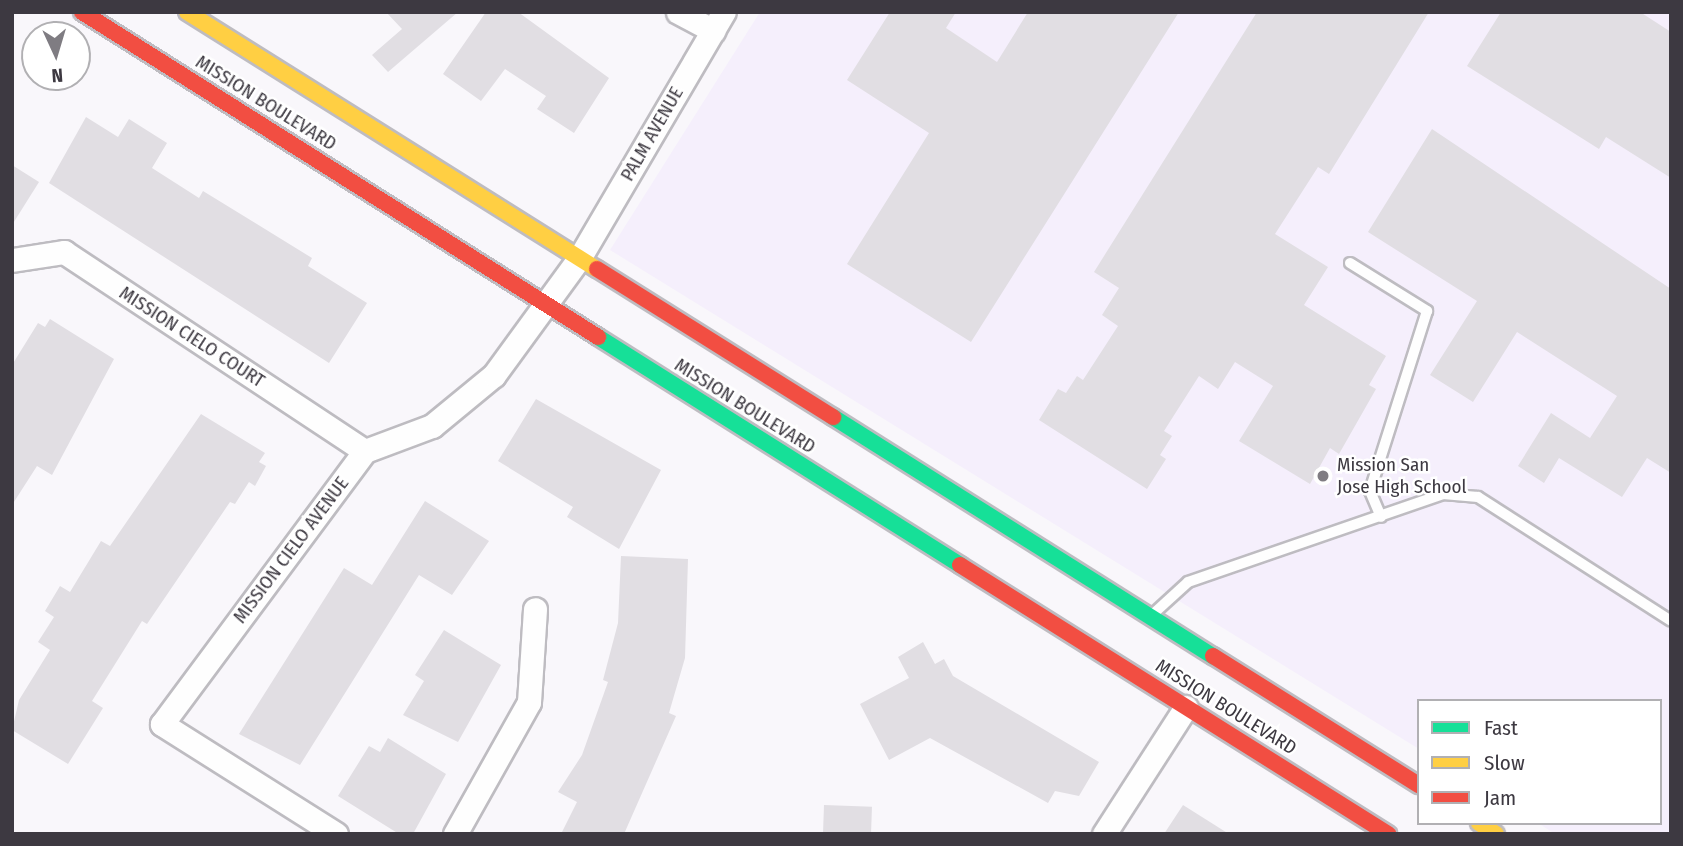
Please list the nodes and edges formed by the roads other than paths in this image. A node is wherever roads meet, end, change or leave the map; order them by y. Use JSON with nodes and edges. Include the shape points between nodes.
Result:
{"nodes":[{"id":1,"x":82,"y":12,"type":"edge"},
{"id":2,"x":187,"y":12,"type":"edge"},
{"id":3,"x":678,"y":12,"type":"edge"},
{"id":4,"x":718,"y":21,"type":"edge"},
{"id":5,"x":580,"y":257,"type":"junction"},
{"id":6,"x":12,"y":260,"type":"edge"},
{"id":7,"x":1350,"y":262,"type":"dead end"},
{"id":8,"x":549,"y":303,"type":"junction"},
{"id":9,"x":365,"y":451,"type":"junction"},
{"id":10,"x":1381,"y":517,"type":"junction"},
{"id":11,"x":535,"y":608,"type":"dead end"},
{"id":12,"x":1149,"y":617,"type":"junction"},
{"id":13,"x":1671,"y":621,"type":"edge"},
{"id":14,"x":1186,"y":707,"type":"junction"},
{"id":15,"x":1417,"y":784,"type":"edge"},
{"id":16,"x":336,"y":834,"type":"edge"},
{"id":17,"x":455,"y":834,"type":"edge"},
{"id":18,"x":1104,"y":834,"type":"edge"},
{"id":19,"x":1388,"y":834,"type":"edge"}],
"edges":[{"from":1,"to":8,"type":"main road","name":"MISSION BOULEVARD"},
{"from":2,"to":5,"type":"main road","name":"MISSION BOULEVARD"},
{"from":3,"to":4,"type":"street"},
{"from":4,"to":5,"type":"street","name":"PALM AVENUE"},
{"from":5,"to":8,"type":"street"},
{"from":5,"to":12,"type":"main road","name":"MISSION BOULEVARD"},
{"from":6,"to":9,"type":"street","name":"MISSION CIELO COURT","via":[[64,252]]},
{"from":7,"to":10,"type":"lane","via":[[1427,312],[1370,491]]},
{"from":8,"to":9,"type":"street","via":[[495,375],[432,426]]},
{"from":8,"to":14,"type":"main road","name":"MISSION BOULEVARD"},
{"from":9,"to":16,"type":"street","name":"MISSION CIELO AVENUE","via":[[162,724]]},
{"from":10,"to":12,"type":"lane","via":[[1188,582]]},
{"from":10,"to":13,"type":"lane","via":[[1444,494],[1478,498]]},
{"from":11,"to":17,"type":"street","via":[[528,702]]},
{"from":12,"to":15,"type":"main road","name":"MISSION BOULEVARD"},
{"from":14,"to":18,"type":"street"},
{"from":14,"to":19,"type":"main road","name":"MISSION BOULEVARD"}]}
